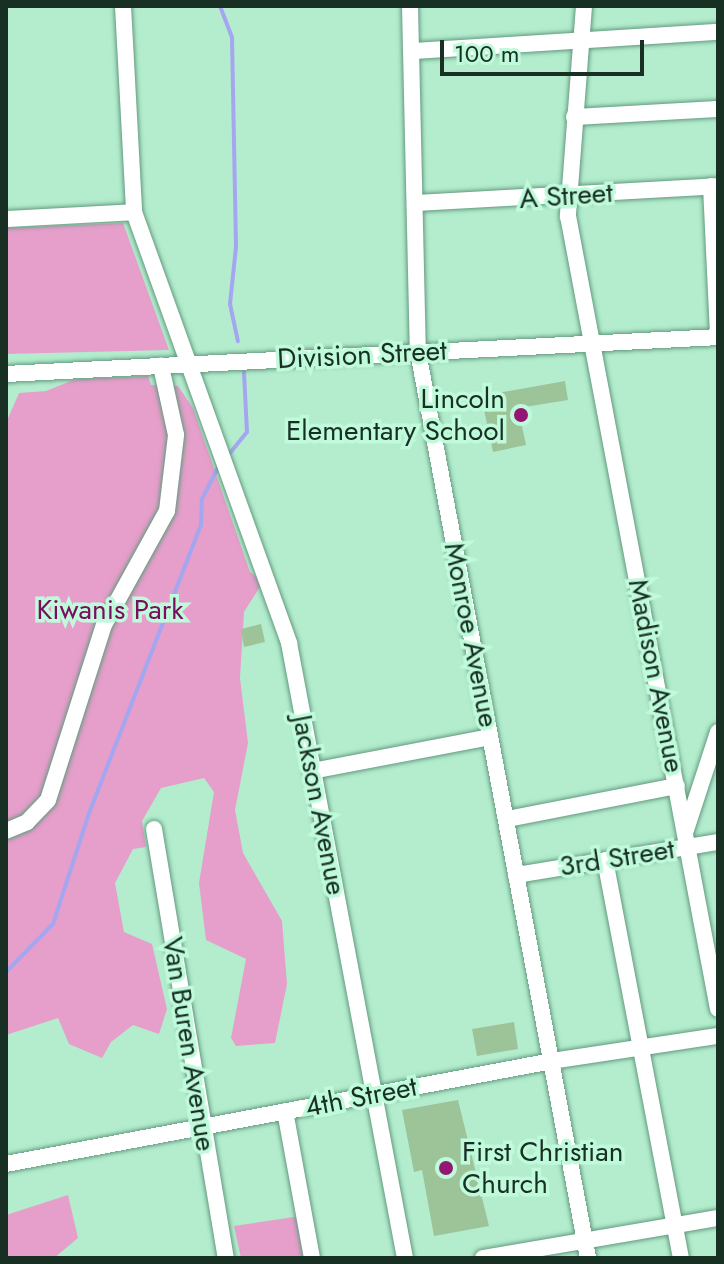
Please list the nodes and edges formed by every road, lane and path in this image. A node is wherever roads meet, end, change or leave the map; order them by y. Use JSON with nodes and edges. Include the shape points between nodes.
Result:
{"nodes":[{"id":1,"x":123,"y":6,"type":"edge"},
{"id":2,"x":410,"y":6,"type":"edge"},
{"id":3,"x":584,"y":6,"type":"edge"},
{"id":4,"x":718,"y":32,"type":"edge"},
{"id":5,"x":581,"y":40,"type":"junction"},
{"id":6,"x":414,"y":51,"type":"junction"},
{"id":7,"x":718,"y":109,"type":"edge"},
{"id":8,"x":574,"y":117,"type":"junction"},
{"id":9,"x":714,"y":186,"type":"edge"},
{"id":10,"x":567,"y":196,"type":"junction"},
{"id":11,"x":415,"y":203,"type":"junction"},
{"id":12,"x":134,"y":212,"type":"junction"},
{"id":13,"x":6,"y":219,"type":"edge"},
{"id":14,"x":718,"y":335,"type":"edge"},
{"id":15,"x":594,"y":343,"type":"junction"},
{"id":16,"x":418,"y":352,"type":"junction"},
{"id":17,"x":190,"y":364,"type":"junction"},
{"id":18,"x":161,"y":366,"type":"junction"},
{"id":19,"x":6,"y":374,"type":"edge"},
{"id":20,"x":718,"y":732,"type":"edge"},
{"id":21,"x":490,"y":737,"type":"junction"},
{"id":22,"x":312,"y":771,"type":"junction"},
{"id":23,"x":677,"y":786,"type":"junction"},
{"id":24,"x":507,"y":819,"type":"junction"},
{"id":25,"x":154,"y":829,"type":"dead end"},
{"id":26,"x":6,"y":831,"type":"edge"},
{"id":27,"x":687,"y":839,"type":"junction"},
{"id":28,"x":718,"y":842,"type":"edge"},
{"id":29,"x":605,"y":860,"type":"junction"},
{"id":30,"x":516,"y":875,"type":"junction"},
{"id":31,"x":718,"y":1009,"type":"edge"},
{"id":32,"x":718,"y":1036,"type":"edge"},
{"id":33,"x":642,"y":1045,"type":"junction"},
{"id":34,"x":552,"y":1061,"type":"junction"},
{"id":35,"x":373,"y":1094,"type":"junction"},
{"id":36,"x":285,"y":1111,"type":"junction"},
{"id":37,"x":202,"y":1128,"type":"junction"},
{"id":38,"x":6,"y":1164,"type":"edge"},
{"id":39,"x":718,"y":1218,"type":"edge"},
{"id":40,"x":675,"y":1225,"type":"junction"},
{"id":41,"x":586,"y":1250,"type":"edge"},
{"id":42,"x":226,"y":1258,"type":"edge"},
{"id":43,"x":312,"y":1258,"type":"edge"},
{"id":44,"x":405,"y":1258,"type":"edge"},
{"id":45,"x":483,"y":1258,"type":"edge"},
{"id":46,"x":681,"y":1258,"type":"edge"}],
"edges":[{"from":1,"to":12,"type":"street","name":"Jackson Avenue"},
{"from":2,"to":6,"type":"street","name":"Monroe Avenue"},
{"from":3,"to":5,"type":"street","name":"Madison Avenue"},
{"from":4,"to":5,"type":"street"},
{"from":5,"to":6,"type":"street"},
{"from":5,"to":8,"type":"street","name":"Madison Avenue"},
{"from":6,"to":11,"type":"street","name":"Monroe Avenue"},
{"from":7,"to":8,"type":"street"},
{"from":8,"to":10,"type":"street","name":"Madison Avenue"},
{"from":9,"to":10,"type":"street","name":"A Street"},
{"from":9,"to":14,"type":"street"},
{"from":10,"to":11,"type":"street","name":"A Street"},
{"from":10,"to":15,"type":"street","name":"Madison Avenue"},
{"from":11,"to":16,"type":"street","name":"Monroe Avenue"},
{"from":12,"to":13,"type":"street"},
{"from":12,"to":17,"type":"street","name":"Jackson Avenue"},
{"from":14,"to":15,"type":"street","name":"Division Street"},
{"from":15,"to":16,"type":"street","name":"Division Street"},
{"from":15,"to":23,"type":"street","name":"Madison Avenue"},
{"from":16,"to":17,"type":"street","name":"Division Street"},
{"from":16,"to":21,"type":"street","name":"Monroe Avenue"},
{"from":17,"to":18,"type":"street","name":"Division Street"},
{"from":17,"to":22,"type":"street","name":"Jackson Avenue","via":[[289,643]]},
{"from":18,"to":19,"type":"street","name":"Division Street"},
{"from":18,"to":26,"type":"street","via":[[176,435],[167,511],[104,625],[48,800],[27,822]]},
{"from":20,"to":27,"type":"street"},
{"from":21,"to":22,"type":"street"},
{"from":21,"to":24,"type":"street","name":"Monroe Avenue"},
{"from":22,"to":35,"type":"street","name":"Jackson Avenue"},
{"from":23,"to":24,"type":"street"},
{"from":23,"to":27,"type":"street","name":"Madison Avenue"},
{"from":24,"to":30,"type":"street","name":"Monroe Avenue"},
{"from":25,"to":37,"type":"street","name":"Van Buren Avenue"},
{"from":27,"to":28,"type":"street","name":"3rd Street"},
{"from":27,"to":29,"type":"street","name":"3rd Street"},
{"from":27,"to":31,"type":"street","name":"Madison Avenue"},
{"from":29,"to":30,"type":"street","name":"3rd Street"},
{"from":29,"to":33,"type":"street"},
{"from":30,"to":34,"type":"street","name":"Monroe Avenue"},
{"from":32,"to":33,"type":"street","name":"4th Street"},
{"from":33,"to":34,"type":"street","name":"4th Street"},
{"from":33,"to":40,"type":"street"},
{"from":34,"to":35,"type":"street","name":"4th Street"},
{"from":34,"to":41,"type":"street","name":"Monroe Avenue"},
{"from":35,"to":36,"type":"street","name":"4th Street"},
{"from":35,"to":44,"type":"street","name":"Jackson Avenue"},
{"from":36,"to":37,"type":"street","name":"4th Street"},
{"from":36,"to":43,"type":"street"},
{"from":37,"to":38,"type":"street","name":"4th Street"},
{"from":37,"to":42,"type":"street","name":"Van Buren Avenue"},
{"from":39,"to":40,"type":"street"},
{"from":40,"to":41,"type":"street"},
{"from":40,"to":46,"type":"street"},
{"from":41,"to":45,"type":"street"}]}
